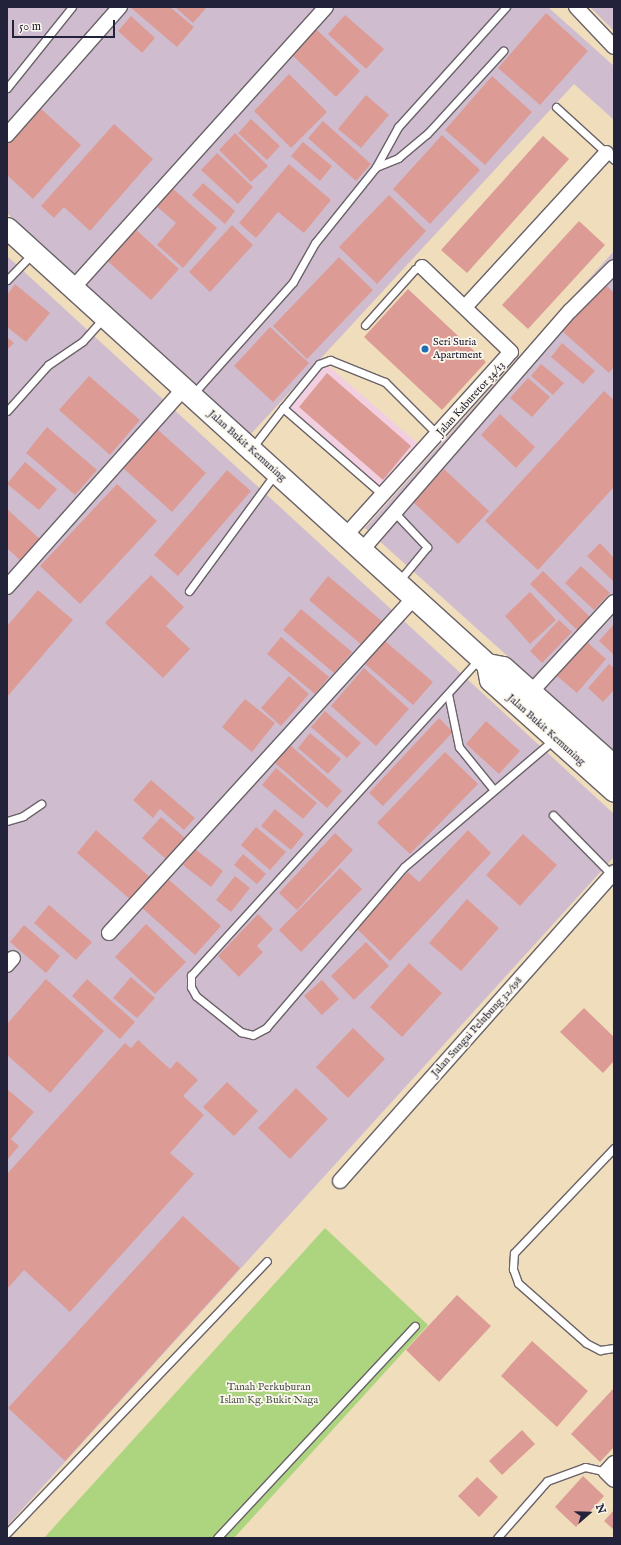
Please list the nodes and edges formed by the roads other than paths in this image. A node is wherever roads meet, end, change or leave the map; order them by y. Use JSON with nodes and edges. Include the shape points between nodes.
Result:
{"nodes":[{"id":1,"x":72,"y":7,"type":"edge"},
{"id":2,"x":120,"y":7,"type":"edge"},
{"id":3,"x":326,"y":7,"type":"edge"},
{"id":4,"x":506,"y":7,"type":"edge"},
{"id":5,"x":576,"y":7,"type":"edge"},
{"id":6,"x":614,"y":47,"type":"edge"},
{"id":7,"x":504,"y":51,"type":"dead end"},
{"id":8,"x":7,"y":88,"type":"edge"},
{"id":9,"x":556,"y":107,"type":"dead end"},
{"id":10,"x":7,"y":135,"type":"edge"},
{"id":11,"x":610,"y":156,"type":"edge"},
{"id":12,"x":376,"y":167,"type":"junction"},
{"id":13,"x":7,"y":228,"type":"edge"},
{"id":14,"x":33,"y":252,"type":"junction"},
{"id":15,"x":422,"y":267,"type":"joint"},
{"id":16,"x":614,"y":267,"type":"edge"},
{"id":17,"x":7,"y":280,"type":"edge"},
{"id":18,"x":73,"y":288,"type":"junction"},
{"id":19,"x":465,"y":307,"type":"junction"},
{"id":20,"x":105,"y":317,"type":"junction"},
{"id":21,"x":365,"y":325,"type":"dead end"},
{"id":22,"x":188,"y":392,"type":"junction"},
{"id":23,"x":283,"y":408,"type":"junction"},
{"id":24,"x":7,"y":411,"type":"edge"},
{"id":25,"x":438,"y":435,"type":"junction"},
{"id":26,"x":251,"y":450,"type":"junction"},
{"id":27,"x":276,"y":472,"type":"junction"},
{"id":28,"x":383,"y":495,"type":"junction"},
{"id":29,"x":395,"y":513,"type":"junction"},
{"id":30,"x":346,"y":535,"type":"junction"},
{"id":31,"x":362,"y":550,"type":"junction"},
{"id":32,"x":398,"y":582,"type":"junction"},
{"id":33,"x":7,"y":587,"type":"edge"},
{"id":34,"x":189,"y":592,"type":"dead end"},
{"id":35,"x":414,"y":598,"type":"junction"},
{"id":36,"x":614,"y":602,"type":"edge"},
{"id":37,"x":484,"y":661,"type":"junction"},
{"id":38,"x":531,"y":692,"type":"junction"},
{"id":39,"x":448,"y":694,"type":"junction"},
{"id":40,"x":554,"y":738,"type":"junction"},
{"id":41,"x":610,"y":772,"type":"edge"},
{"id":42,"x":494,"y":790,"type":"junction"},
{"id":43,"x":41,"y":804,"type":"dead end"},
{"id":44,"x":553,"y":815,"type":"dead end"},
{"id":45,"x":7,"y":821,"type":"edge"},
{"id":46,"x":613,"y":873,"type":"edge"},
{"id":47,"x":109,"y":933,"type":"dead end"},
{"id":48,"x":614,"y":1148,"type":"edge"},
{"id":49,"x":340,"y":1181,"type":"dead end"},
{"id":50,"x":267,"y":1261,"type":"dead end"},
{"id":51,"x":415,"y":1326,"type":"dead end"},
{"id":52,"x":614,"y":1348,"type":"edge"},
{"id":53,"x":611,"y":1471,"type":"edge"},
{"id":54,"x":7,"y":1533,"type":"edge"},
{"id":55,"x":217,"y":1538,"type":"edge"},
{"id":56,"x":497,"y":1538,"type":"edge"}],
"edges":[{"from":1,"to":8,"type":"lane"},
{"from":2,"to":10,"type":"street"},
{"from":3,"to":18,"type":"street"},
{"from":4,"to":12,"type":"lane","via":[[398,127]]},
{"from":5,"to":6,"type":"street"},
{"from":7,"to":12,"type":"lane","via":[[427,134],[398,158]]},
{"from":9,"to":11,"type":"lane"},
{"from":11,"to":19,"type":"street"},
{"from":12,"to":22,"type":"lane","via":[[315,243],[293,282]]},
{"from":13,"to":14,"type":"main road","name":"Jalan Bukit Kemuning"},
{"from":14,"to":17,"type":"lane"},
{"from":14,"to":18,"type":"main road","name":"Jalan Bukit Kemuning"},
{"from":15,"to":19,"type":"street","name":"Jalan Kaburetor 34/13"},
{"from":15,"to":21,"type":"lane","via":[[415,269]]},
{"from":16,"to":29,"type":"street","via":[[570,311]]},
{"from":18,"to":20,"type":"main road","name":"Jalan Bukit Kemuning"},
{"from":19,"to":25,"type":"street","name":"Jalan Kaburetor 34/13","via":[[511,352]]},
{"from":20,"to":22,"type":"main road","name":"Jalan Bukit Kemuning"},
{"from":20,"to":24,"type":"lane","via":[[83,341],[48,365]]},
{"from":22,"to":26,"type":"main road","name":"Jalan Bukit Kemuning"},
{"from":22,"to":33,"type":"street"},
{"from":23,"to":25,"type":"lane","via":[[319,364],[330,360],[385,382]]},
{"from":23,"to":26,"type":"lane"},
{"from":23,"to":28,"type":"lane"},
{"from":25,"to":28,"type":"street","name":"Jalan Kaburetor 34/13"},
{"from":26,"to":27,"type":"main road","name":"Jalan Bukit Kemuning"},
{"from":27,"to":30,"type":"main road","name":"Jalan Bukit Kemuning"},
{"from":27,"to":34,"type":"lane"},
{"from":28,"to":30,"type":"street","name":"Jalan Kaburetor 34/13"},
{"from":29,"to":31,"type":"street"},
{"from":29,"to":32,"type":"lane","via":[[427,547]]},
{"from":30,"to":31,"type":"main road","name":"Jalan Bukit Kemuning"},
{"from":31,"to":32,"type":"main road","name":"Jalan Bukit Kemuning"},
{"from":32,"to":35,"type":"main road","name":"Jalan Bukit Kemuning"},
{"from":35,"to":37,"type":"main road","name":"Jalan Bukit Kemuning"},
{"from":35,"to":47,"type":"street"},
{"from":36,"to":38,"type":"street"},
{"from":37,"to":38,"type":"main road","name":"Jalan Bukit Kemuning","via":[[503,667]]},
{"from":37,"to":39,"type":"lane"},
{"from":37,"to":40,"type":"main road","name":"Jalan Bukit Kemuning","via":[[490,680]]},
{"from":38,"to":41,"type":"main road","name":"Jalan Bukit Kemuning"},
{"from":39,"to":42,"type":"lane","via":[[459,747]]},
{"from":39,"to":42,"type":"lane","via":[[191,975],[191,987],[196,996],[241,1032],[253,1036],[266,1028],[404,867]]},
{"from":40,"to":41,"type":"main road","name":"Jalan Bukit Kemuning"},
{"from":40,"to":42,"type":"lane"},
{"from":43,"to":45,"type":"lane","via":[[23,816]]},
{"from":44,"to":46,"type":"lane"},
{"from":46,"to":49,"type":"street","name":"Jalan Sungai Pelubung 32/198"},
{"from":48,"to":52,"type":"lane","via":[[514,1253],[513,1269],[518,1283],[586,1343],[600,1350]]},
{"from":50,"to":54,"type":"lane"},
{"from":51,"to":55,"type":"lane"},
{"from":53,"to":56,"type":"lane","via":[[585,1467],[547,1481]]}]}
